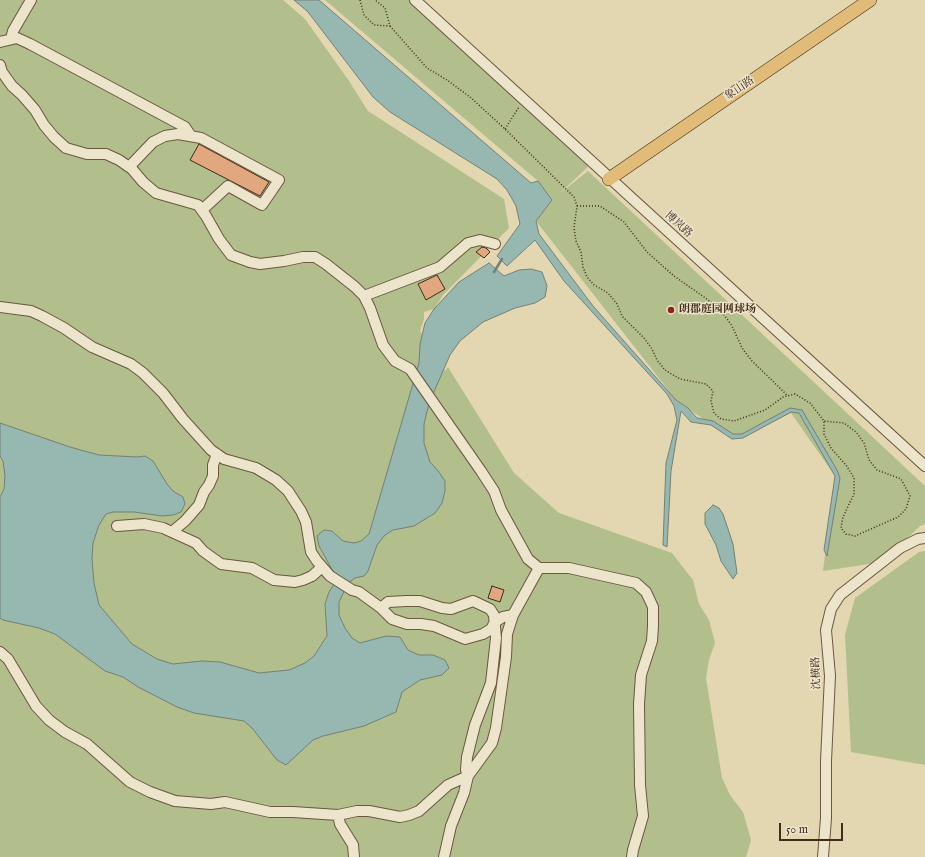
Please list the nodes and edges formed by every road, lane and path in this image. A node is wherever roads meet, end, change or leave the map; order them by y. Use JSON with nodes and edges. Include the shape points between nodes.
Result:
{"nodes":[{"id":1,"x":31,"y":0,"type":"edge"},
{"id":2,"x":360,"y":0,"type":"edge"},
{"id":3,"x":375,"y":0,"type":"edge"},
{"id":4,"x":415,"y":0,"type":"edge"},
{"id":5,"x":870,"y":0,"type":"edge"},
{"id":6,"x":390,"y":26,"type":"junction"},
{"id":7,"x":11,"y":39,"type":"junction"},
{"id":8,"x":0,"y":42,"type":"edge"},
{"id":9,"x":0,"y":65,"type":"edge"},
{"id":10,"x":523,"y":100,"type":"junction"},
{"id":11,"x":505,"y":129,"type":"junction"},
{"id":12,"x":191,"y":136,"type":"junction"},
{"id":13,"x":129,"y":167,"type":"junction"},
{"id":14,"x":609,"y":179,"type":"junction"},
{"id":15,"x":577,"y":206,"type":"junction"},
{"id":16,"x":202,"y":210,"type":"junction"},
{"id":17,"x":496,"y":244,"type":"dead end"},
{"id":18,"x":364,"y":296,"type":"junction"},
{"id":19,"x":0,"y":307,"type":"edge"},
{"id":20,"x":788,"y":396,"type":"junction"},
{"id":21,"x":824,"y":421,"type":"junction"},
{"id":22,"x":217,"y":454,"type":"junction"},
{"id":23,"x":925,"y":466,"type":"edge"},
{"id":24,"x":117,"y":526,"type":"dead end"},
{"id":25,"x":173,"y":531,"type":"junction"},
{"id":26,"x":925,"y":538,"type":"edge"},
{"id":27,"x":322,"y":567,"type":"junction"},
{"id":28,"x":539,"y":568,"type":"junction"},
{"id":29,"x":381,"y":608,"type":"junction"},
{"id":30,"x":513,"y":615,"type":"junction"},
{"id":31,"x":495,"y":622,"type":"junction"},
{"id":32,"x":0,"y":652,"type":"edge"},
{"id":33,"x":468,"y":776,"type":"junction"},
{"id":34,"x":338,"y":815,"type":"junction"},
{"id":35,"x":354,"y":857,"type":"edge"},
{"id":36,"x":444,"y":857,"type":"edge"},
{"id":37,"x":632,"y":857,"type":"edge"},
{"id":38,"x":823,"y":857,"type":"edge"}],
"edges":[{"from":1,"to":7,"type":"street"},
{"from":2,"to":6,"type":"path","via":[[364,15],[374,25]]},
{"from":3,"to":6,"type":"path","via":[[385,8]]},
{"from":4,"to":10,"type":"street","name":"博岚路"},
{"from":5,"to":14,"type":"main road","name":"象山路"},
{"from":6,"to":11,"type":"path","via":[[427,68],[470,97]]},
{"from":7,"to":8,"type":"street"},
{"from":7,"to":12,"type":"street","via":[[18,38],[30,44],[185,127]]},
{"from":9,"to":13,"type":"street","via":[[12,86],[66,148],[87,154],[106,154]]},
{"from":10,"to":11,"type":"path"},
{"from":10,"to":14,"type":"street","name":"博岚路"},
{"from":11,"to":15,"type":"path","via":[[574,197]]},
{"from":12,"to":13,"type":"street","via":[[165,136],[153,142]]},
{"from":12,"to":16,"type":"street","via":[[201,138],[279,180],[262,205],[228,186]]},
{"from":13,"to":16,"type":"street","via":[[156,193],[198,205]]},
{"from":14,"to":23,"type":"street","name":"博岚路"},
{"from":15,"to":20,"type":"path","via":[[600,206],[624,222],[647,252],[674,276],[720,309],[749,357]]},
{"from":15,"to":20,"type":"path","via":[[574,228],[587,277],[594,285],[608,293],[622,316],[644,338],[666,370],[680,379],[706,384],[713,391],[711,401],[714,412],[721,419],[734,422],[765,410]]},
{"from":16,"to":18,"type":"street","via":[[231,255],[260,264],[303,256],[315,257]]},
{"from":17,"to":18,"type":"street","via":[[480,240],[468,243],[440,267]]},
{"from":18,"to":28,"type":"street","via":[[383,345],[395,361],[410,369],[494,491],[501,510],[528,560]]},
{"from":19,"to":22,"type":"street","via":[[31,311],[64,328],[92,348],[131,364],[143,373]]},
{"from":20,"to":21,"type":"path","via":[[795,394],[810,403]]},
{"from":21,"to":21,"type":"path","via":[[824,434],[831,448],[854,478],[854,494],[843,517],[841,528],[846,534],[855,536],[898,517],[906,510],[910,496],[901,479],[878,470],[869,460],[864,444],[856,432],[844,423]]},
{"from":22,"to":25,"type":"street","via":[[209,485],[199,505]]},
{"from":22,"to":27,"type":"street","via":[[256,468],[288,491],[306,522],[311,552]]},
{"from":24,"to":25,"type":"street","via":[[144,524]]},
{"from":25,"to":27,"type":"street","via":[[196,543],[221,564],[252,568],[274,580],[303,580]]},
{"from":26,"to":38,"type":"street","name":"沈横路","via":[[900,548],[840,595],[830,609],[826,630],[830,676]]},
{"from":27,"to":29,"type":"street","via":[[330,576]]},
{"from":28,"to":30,"type":"street"},
{"from":28,"to":37,"type":"street","via":[[569,568],[636,583],[646,592],[653,607],[652,641],[641,675],[639,704],[643,816]]},
{"from":29,"to":31,"type":"street","via":[[392,618],[407,624],[434,626],[465,639],[483,634],[491,629]]},
{"from":29,"to":31,"type":"street","via":[[388,602],[420,601],[450,609],[473,600],[490,609]]},
{"from":30,"to":31,"type":"street"},
{"from":30,"to":33,"type":"street","via":[[492,743]]},
{"from":31,"to":33,"type":"street","via":[[492,683],[470,744],[466,770]]},
{"from":32,"to":34,"type":"street","via":[[8,660],[36,706],[49,720],[64,732],[87,744],[130,782],[143,789],[175,801],[211,804],[225,802],[270,812]]},
{"from":33,"to":34,"type":"street","via":[[448,785],[410,816],[400,817],[357,810]]},
{"from":33,"to":36,"type":"street","via":[[451,826]]},
{"from":34,"to":35,"type":"street","via":[[340,824],[353,845]]}]}
